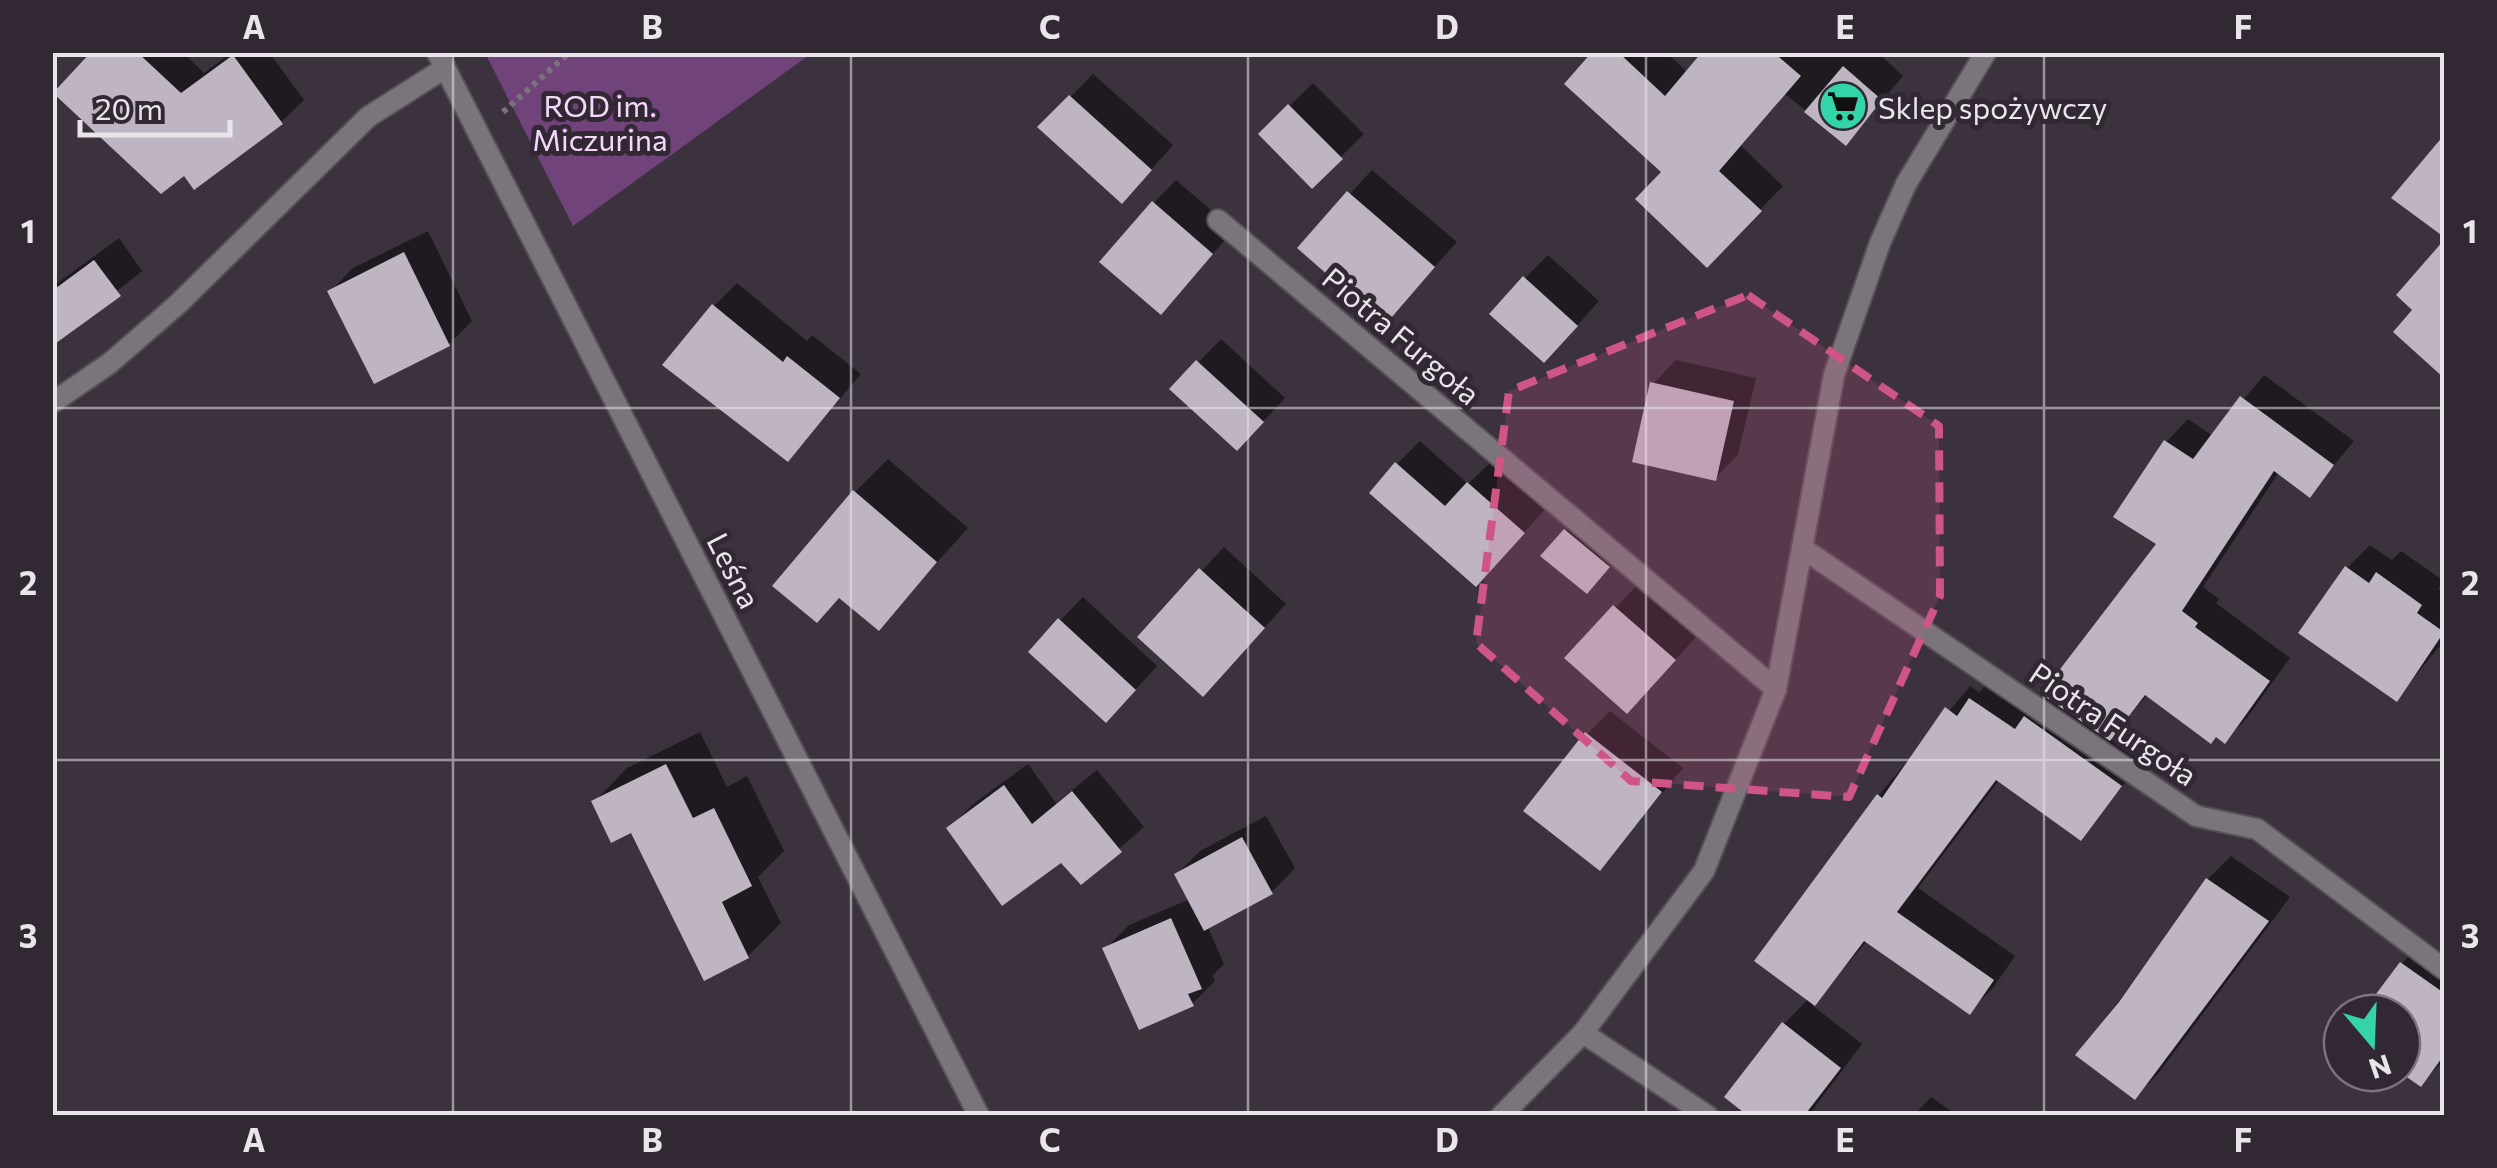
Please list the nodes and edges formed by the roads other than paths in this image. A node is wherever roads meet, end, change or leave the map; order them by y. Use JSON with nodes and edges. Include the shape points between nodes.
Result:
{"nodes":[{"id":1,"x":1986,"y":52,"type":"edge"},
{"id":2,"x":441,"y":60,"type":"edge"},
{"id":3,"x":1218,"y":220,"type":"dead end"},
{"id":4,"x":52,"y":403,"type":"edge"},
{"id":5,"x":1802,"y":548,"type":"junction"},
{"id":6,"x":1776,"y":689,"type":"junction"},
{"id":7,"x":2444,"y":969,"type":"edge"},
{"id":8,"x":1583,"y":1033,"type":"junction"},
{"id":9,"x":979,"y":1116,"type":"edge"},
{"id":10,"x":1501,"y":1116,"type":"edge"},
{"id":11,"x":1708,"y":1116,"type":"edge"}],
"edges":[{"from":1,"to":5,"type":"street","via":[[1906,184],[1880,243],[1834,375]]},
{"from":2,"to":4,"type":"street","via":[[368,117],[178,304]]},
{"from":2,"to":9,"type":"street","name":"Leśna"},
{"from":3,"to":6,"type":"street","name":"Piotra Furgoła"},
{"from":5,"to":6,"type":"street"},
{"from":5,"to":7,"type":"street","name":"Piotra Furgoła","via":[[2196,816],[2257,829]]},
{"from":6,"to":8,"type":"street","via":[[1704,871]]},
{"from":8,"to":10,"type":"street"},
{"from":8,"to":11,"type":"street"}]}
